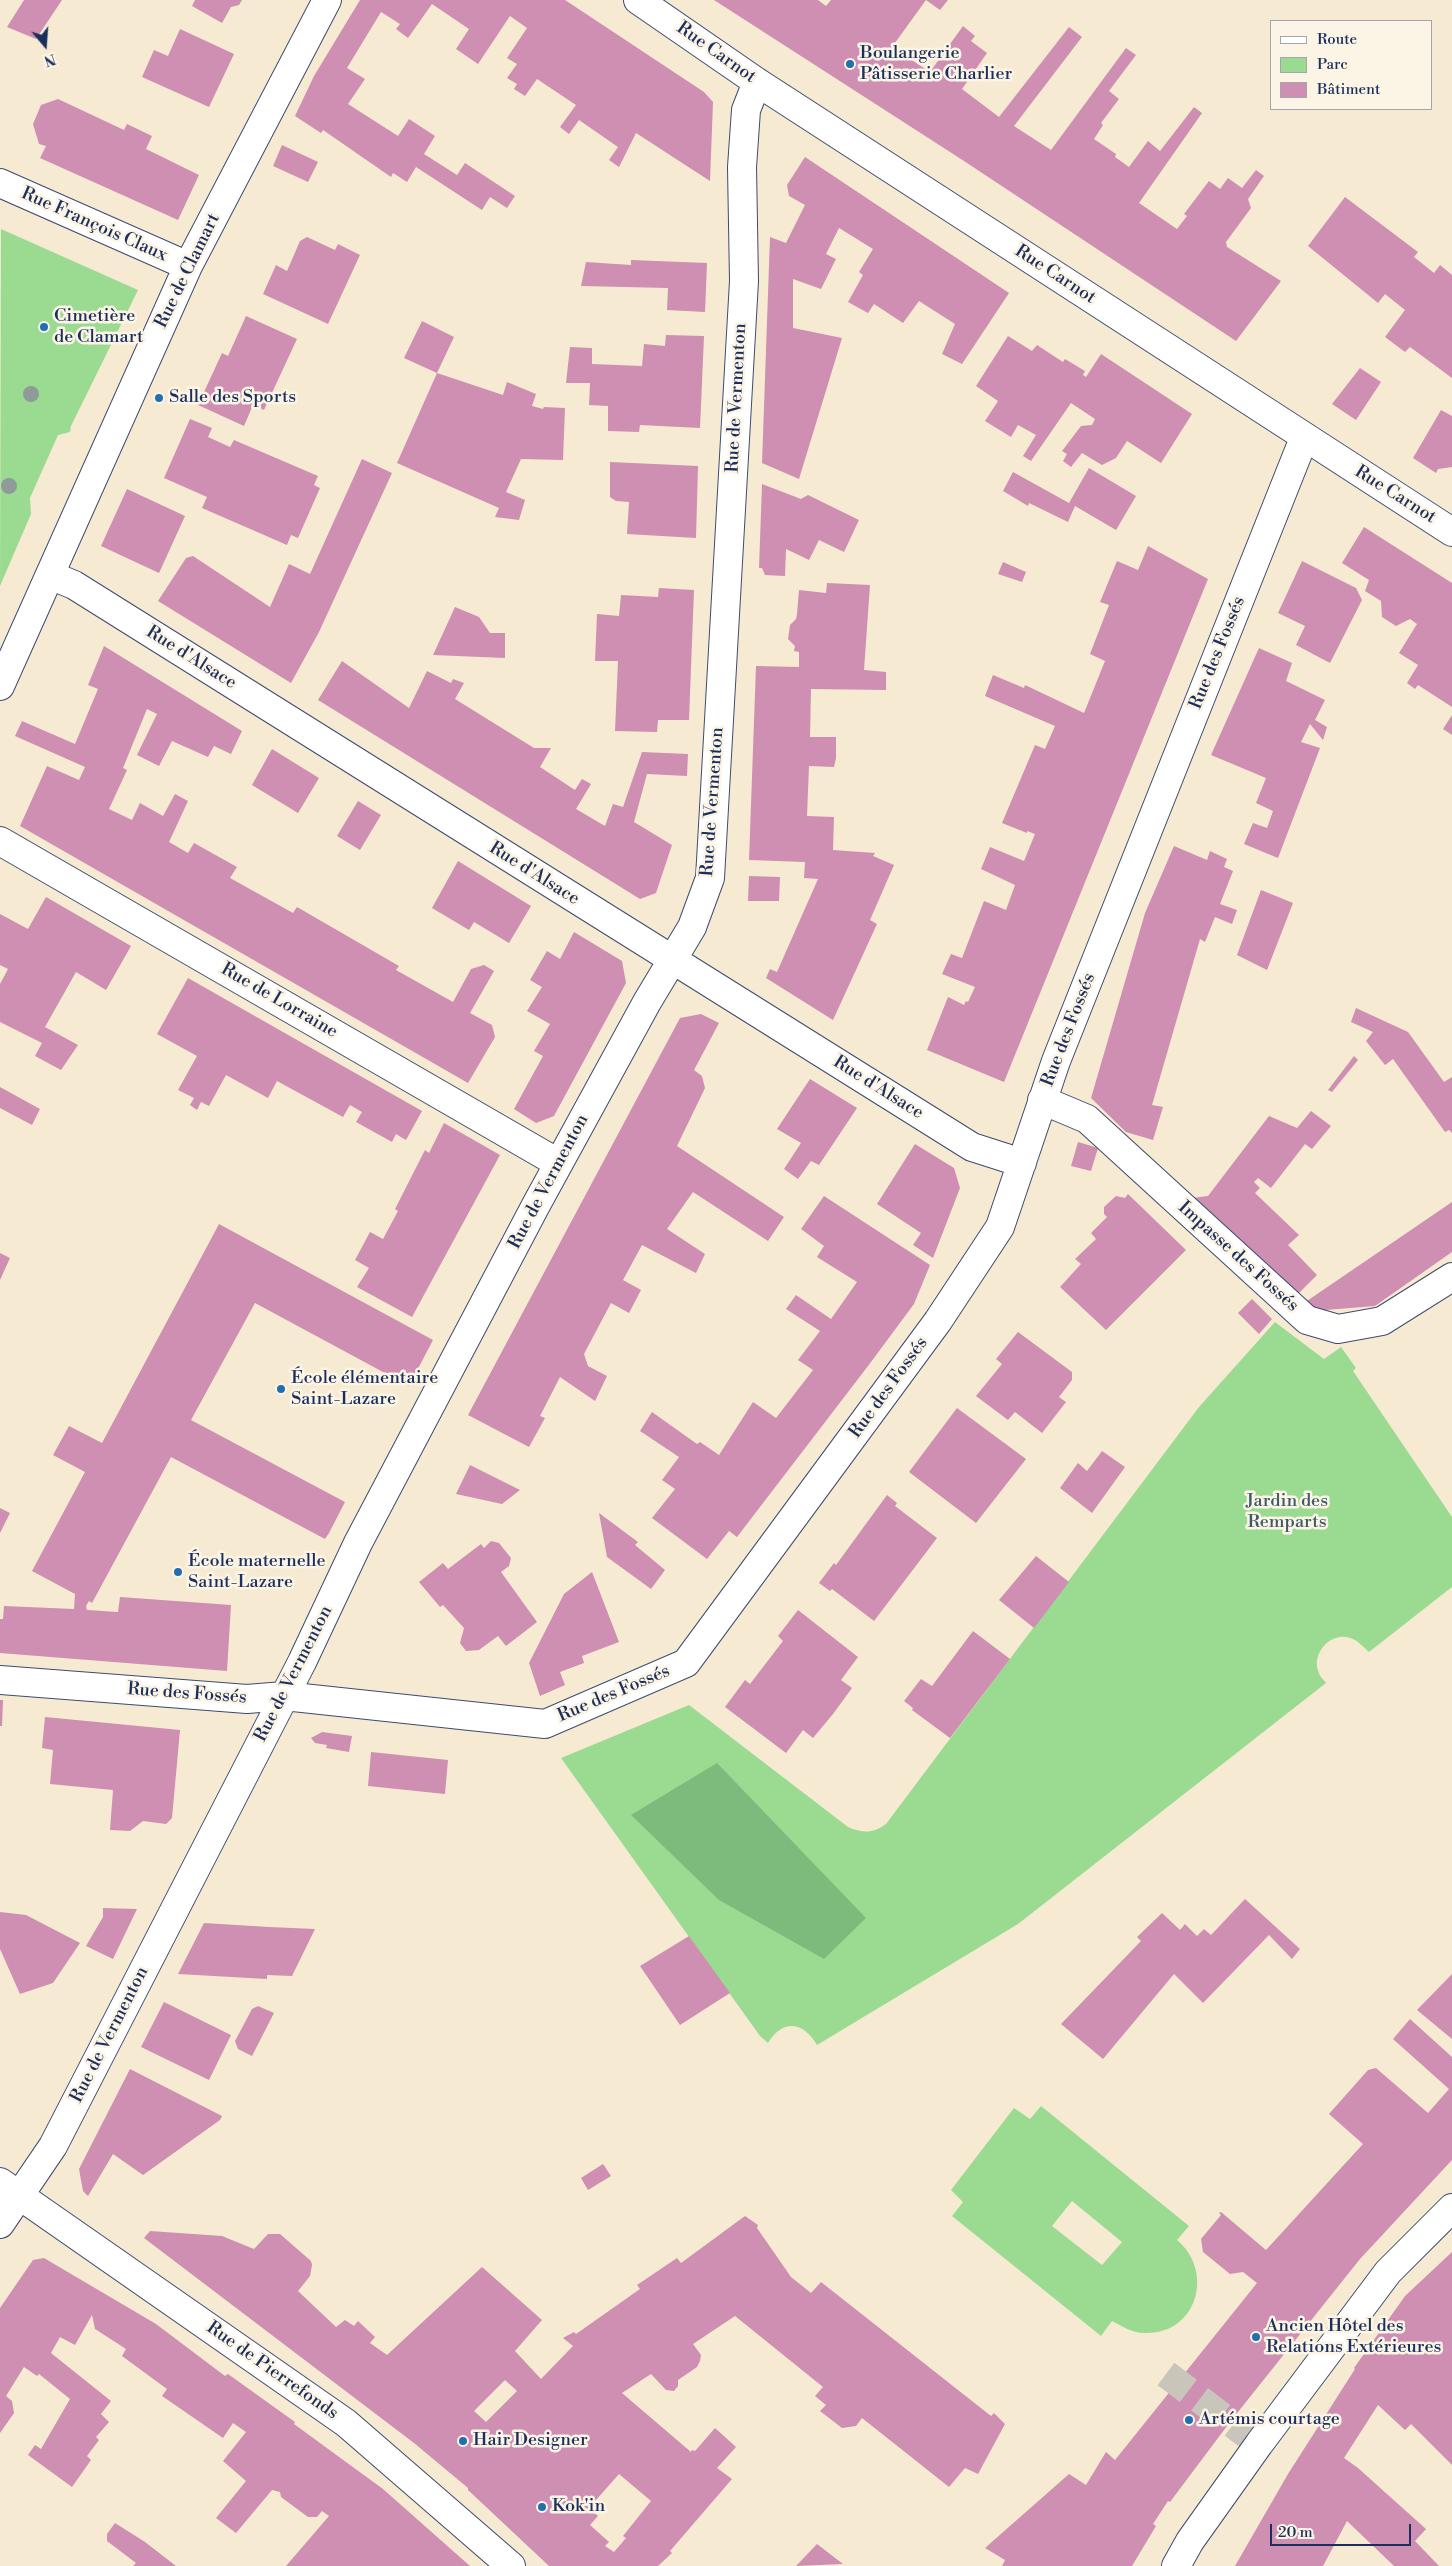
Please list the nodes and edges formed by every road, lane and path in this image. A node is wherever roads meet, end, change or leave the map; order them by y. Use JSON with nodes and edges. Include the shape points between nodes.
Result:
{"nodes":[{"id":1,"x":327,"y":0,"type":"edge"},
{"id":2,"x":638,"y":0,"type":"edge"},
{"id":3,"x":665,"y":7,"type":"edge"},
{"id":4,"x":757,"y":82,"type":"junction"},
{"id":5,"x":0,"y":183,"type":"edge"},
{"id":6,"x":188,"y":266,"type":"junction"},
{"id":7,"x":1304,"y":438,"type":"junction"},
{"id":8,"x":1452,"y":531,"type":"edge"},
{"id":9,"x":50,"y":575,"type":"junction"},
{"id":10,"x":0,"y":686,"type":"edge"},
{"id":11,"x":0,"y":840,"type":"edge"},
{"id":12,"x":672,"y":960,"type":"junction"},
{"id":13,"x":1042,"y":1100,"type":"junction"},
{"id":14,"x":558,"y":1163,"type":"junction"},
{"id":15,"x":1022,"y":1163,"type":"junction"},
{"id":16,"x":1452,"y":1277,"type":"edge"},
{"id":17,"x":0,"y":1680,"type":"edge"},
{"id":18,"x":284,"y":1696,"type":"junction"},
{"id":19,"x":10,"y":2189,"type":"edge"},
{"id":20,"x":1452,"y":2208,"type":"edge"},
{"id":21,"x":0,"y":2224,"type":"edge"},
{"id":22,"x":511,"y":2566,"type":"edge"},
{"id":23,"x":1176,"y":2566,"type":"edge"}],
"edges":[{"from":1,"to":6,"type":"street","name":"Rue de Clamart"},
{"from":2,"to":3,"type":"street","name":"Rue Carnot"},
{"from":3,"to":4,"type":"street","name":"Rue Carnot"},
{"from":4,"to":7,"type":"street","name":"Rue Carnot"},
{"from":4,"to":12,"type":"street","name":"Rue de Vermenton","via":[[746,110],[742,167],[744,281],[710,878],[692,927]]},
{"from":5,"to":6,"type":"street","name":"Rue François Claux"},
{"from":6,"to":9,"type":"street","name":"Rue de Clamart"},
{"from":7,"to":8,"type":"street","name":"Rue Carnot"},
{"from":7,"to":13,"type":"street","name":"Rue des Fossés"},
{"from":9,"to":10,"type":"street","name":"Rue de Clamart"},
{"from":9,"to":12,"type":"street","name":"Rue d'Alsace","via":[[74,585]]},
{"from":11,"to":14,"type":"street","name":"Rue de Lorraine"},
{"from":12,"to":14,"type":"street","name":"Rue de Vermenton"},
{"from":12,"to":15,"type":"street","name":"Rue d'Alsace","via":[[972,1147]]},
{"from":13,"to":15,"type":"street","name":"Rue des Fossés"},
{"from":13,"to":16,"type":"street","name":"Impasse des Fossés","via":[[1087,1119],[1307,1320],[1338,1328],[1382,1321]]},
{"from":14,"to":18,"type":"street","name":"Rue de Vermenton","via":[[358,1543]]},
{"from":15,"to":18,"type":"street","name":"Rue des Fossés","via":[[1000,1228],[938,1321],[686,1663],[545,1724]]},
{"from":17,"to":18,"type":"street","name":"Rue des Fossés","via":[[247,1699]]},
{"from":18,"to":19,"type":"street","name":"Rue de Vermenton","via":[[53,2146]]},
{"from":19,"to":21,"type":"street","name":"Rue de Vermenton"},
{"from":19,"to":22,"type":"street","name":"Rue de Pierrefonds","via":[[346,2423]]},
{"from":20,"to":23,"type":"street","via":[[1388,2272],[1258,2444]]}]}
